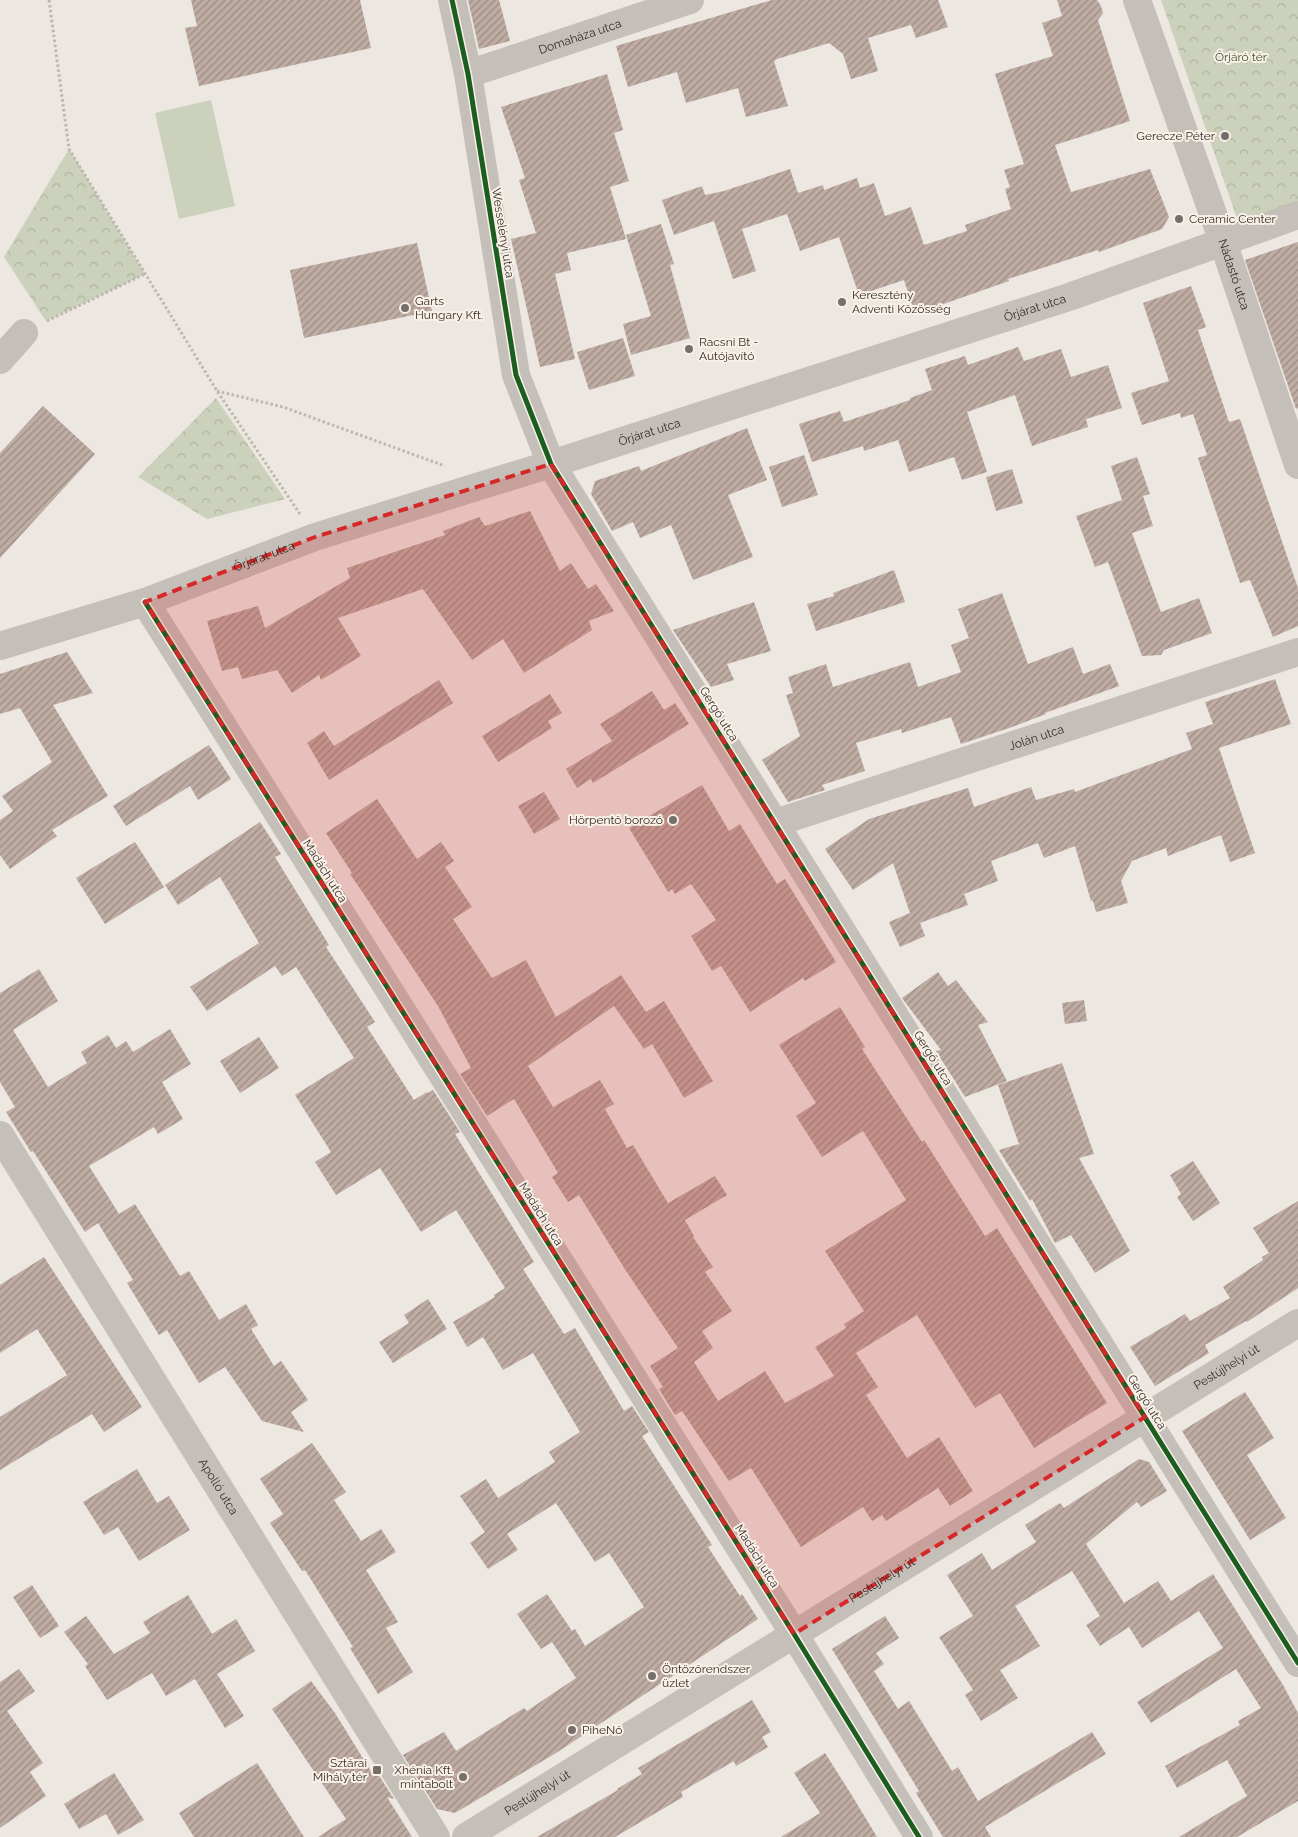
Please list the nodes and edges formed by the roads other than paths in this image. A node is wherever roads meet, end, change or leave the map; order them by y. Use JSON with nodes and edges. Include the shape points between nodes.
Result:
{"nodes":[{"id":1,"x":452,"y":0,"type":"edge"},
{"id":2,"x":690,"y":0,"type":"edge"},
{"id":3,"x":1137,"y":0,"type":"edge"},
{"id":4,"x":468,"y":74,"type":"junction"},
{"id":5,"x":1298,"y":215,"type":"edge"},
{"id":6,"x":1223,"y":242,"type":"junction"},
{"id":7,"x":24,"y":333,"type":"road end"},
{"id":8,"x":0,"y":360,"type":"edge"},
{"id":9,"x":551,"y":464,"type":"junction"},
{"id":10,"x":1298,"y":465,"type":"edge"},
{"id":11,"x":144,"y":602,"type":"junction"},
{"id":12,"x":0,"y":646,"type":"edge"},
{"id":13,"x":1298,"y":652,"type":"edge"},
{"id":14,"x":775,"y":824,"type":"junction"},
{"id":15,"x":0,"y":1136,"type":"edge"},
{"id":16,"x":1298,"y":1323,"type":"edge"},
{"id":17,"x":1145,"y":1417,"type":"junction"},
{"id":18,"x":794,"y":1634,"type":"junction"},
{"id":19,"x":1298,"y":1663,"type":"edge"},
{"id":20,"x":436,"y":1837,"type":"edge"},
{"id":21,"x":466,"y":1837,"type":"edge"},
{"id":22,"x":919,"y":1837,"type":"edge"}],
"edges":[{"from":1,"to":4,"type":"street","name":"Wesselényi utca"},
{"from":2,"to":4,"type":"street","name":"Domaháza utca"},
{"from":3,"to":6,"type":"street","name":"Nádastó utca"},
{"from":4,"to":9,"type":"street","name":"Wesselényi utca","via":[[516,375]]},
{"from":5,"to":6,"type":"street","name":"Őrjárat utca"},
{"from":6,"to":9,"type":"street","name":"Őrjárat utca","via":[[1069,297]]},
{"from":6,"to":10,"type":"street","name":"Nádastó utca"},
{"from":7,"to":8,"type":"street"},
{"from":9,"to":11,"type":"street","name":"Őrjárat utca","via":[[315,537]]},
{"from":9,"to":14,"type":"street","name":"Gergő utca"},
{"from":11,"to":12,"type":"street","name":"Őrjárat utca"},
{"from":11,"to":18,"type":"street","name":"Madách utca"},
{"from":13,"to":14,"type":"street","name":"Jolán utca"},
{"from":14,"to":17,"type":"street","name":"Gergő utca"},
{"from":15,"to":20,"type":"street","name":"Apolló utca"},
{"from":16,"to":17,"type":"street","name":"Pestújhelyi út"},
{"from":17,"to":18,"type":"street","name":"Pestújhelyi út"},
{"from":17,"to":19,"type":"street","name":"Gergő utca"},
{"from":18,"to":21,"type":"street","name":"Pestújhelyi út"},
{"from":18,"to":22,"type":"street","name":"Madách utca"}]}
